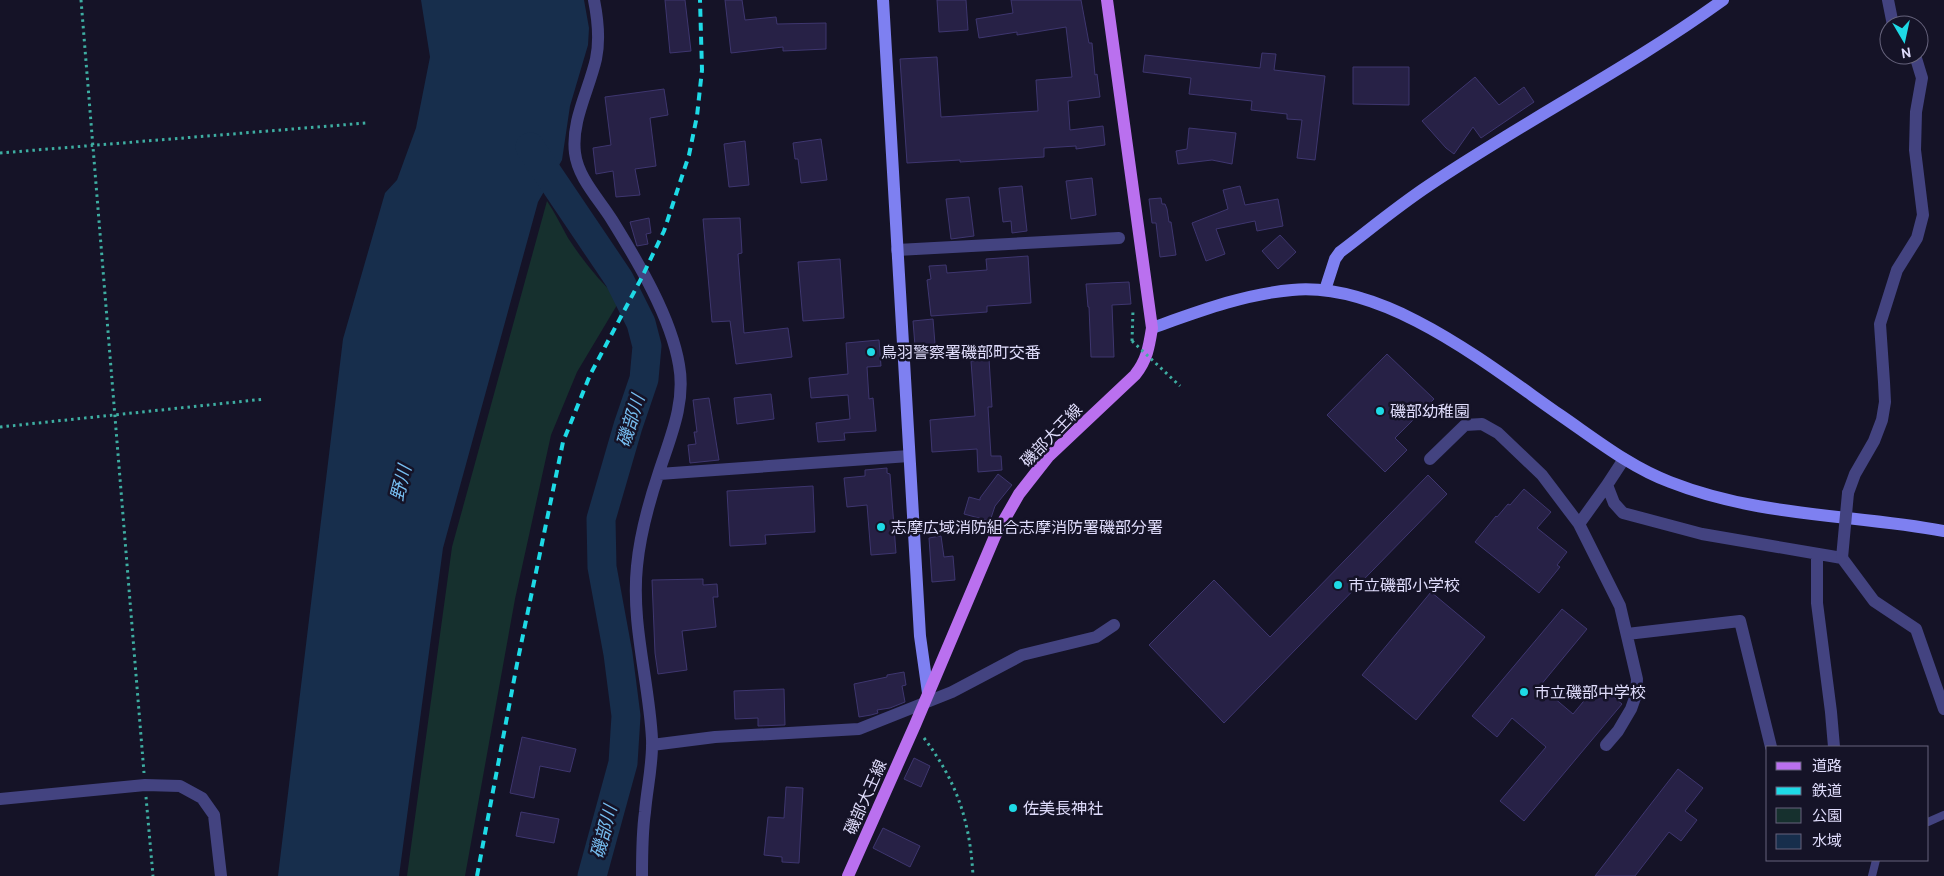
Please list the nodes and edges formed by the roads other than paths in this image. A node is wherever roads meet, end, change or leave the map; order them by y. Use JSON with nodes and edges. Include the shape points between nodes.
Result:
{"nodes":[{"id":1,"x":594,"y":0,"type":"edge"},
{"id":2,"x":884,"y":0,"type":"edge"},
{"id":3,"x":1107,"y":0,"type":"edge"},
{"id":4,"x":1723,"y":0,"type":"edge"},
{"id":5,"x":1888,"y":0,"type":"edge"},
{"id":6,"x":1891,"y":15,"type":"edge"},
{"id":7,"x":1918,"y":65,"type":"edge"},
{"id":8,"x":1119,"y":238,"type":"dead end"},
{"id":9,"x":897,"y":250,"type":"junction"},
{"id":10,"x":1325,"y":290,"type":"junction"},
{"id":11,"x":1152,"y":328,"type":"junction"},
{"id":12,"x":909,"y":456,"type":"junction"},
{"id":13,"x":1430,"y":459,"type":"dead end"},
{"id":14,"x":1624,"y":459,"type":"junction"},
{"id":15,"x":659,"y":474,"type":"junction"},
{"id":16,"x":1607,"y":485,"type":"junction"},
{"id":17,"x":1580,"y":524,"type":"junction"},
{"id":18,"x":1944,"y":531,"type":"edge"},
{"id":19,"x":1817,"y":554,"type":"junction"},
{"id":20,"x":1842,"y":558,"type":"junction"},
{"id":21,"x":1114,"y":625,"type":"dead end"},
{"id":22,"x":1627,"y":634,"type":"junction"},
{"id":23,"x":926,"y":698,"type":"junction"},
{"id":24,"x":1944,"y":709,"type":"edge"},
{"id":25,"x":1606,"y":744,"type":"dead end"},
{"id":26,"x":652,"y":746,"type":"junction"},
{"id":27,"x":1771,"y":746,"type":"edge"},
{"id":28,"x":1834,"y":746,"type":"edge"},
{"id":29,"x":0,"y":800,"type":"edge"},
{"id":30,"x":1944,"y":815,"type":"edge"},
{"id":31,"x":1929,"y":822,"type":"edge"},
{"id":32,"x":1876,"y":861,"type":"edge"},
{"id":33,"x":221,"y":876,"type":"edge"},
{"id":34,"x":642,"y":876,"type":"edge"},
{"id":35,"x":848,"y":876,"type":"edge"},
{"id":36,"x":1872,"y":876,"type":"edge"}],
"edges":[{"from":1,"to":15,"type":"street","via":[[598,50],[578,121],[575,151],[581,174],[612,220],[651,289],[680,365],[681,396],[676,422]]},
{"from":2,"to":9,"type":"street"},
{"from":3,"to":11,"type":"main road","name":"磯部大王線"},
{"from":4,"to":10,"type":"street","via":[[1428,186],[1340,252]]},
{"from":5,"to":6,"type":"street"},
{"from":7,"to":20,"type":"street","bridge":true,"via":[[1922,78],[1916,112],[1915,150],[1924,215],[1916,238],[1897,270],[1880,324],[1885,402],[1874,441],[1848,493]]},
{"from":8,"to":9,"type":"street"},
{"from":9,"to":12,"type":"street"},
{"from":10,"to":11,"type":"street","via":[[1260,295],[1212,307]]},
{"from":10,"to":14,"type":"street","via":[[1394,310],[1456,343]]},
{"from":11,"to":23,"type":"main road","name":"磯部大王線","via":[[1146,359],[1135,375],[1048,457],[1019,494],[995,536]]},
{"from":12,"to":15,"type":"street"},
{"from":12,"to":23,"type":"street"},
{"from":13,"to":17,"type":"street","via":[[1465,426],[1482,424],[1498,433],[1542,475]]},
{"from":14,"to":16,"type":"street"},
{"from":14,"to":18,"type":"street","via":[[1668,482],[1716,499],[1772,510]]},
{"from":15,"to":26,"type":"street","via":[[644,524],[635,590]]},
{"from":16,"to":17,"type":"street"},
{"from":16,"to":19,"type":"street","via":[[1614,503],[1623,513],[1702,534]]},
{"from":17,"to":22,"type":"street","via":[[1620,606]]},
{"from":19,"to":20,"type":"street"},
{"from":19,"to":28,"type":"street","via":[[1817,603]]},
{"from":20,"to":24,"type":"street","via":[[1874,601],[1916,629]]},
{"from":21,"to":23,"type":"street","via":[[1090,639],[1022,655],[952,692]]},
{"from":22,"to":25,"type":"street","via":[[1637,679],[1636,695],[1618,730]]},
{"from":22,"to":27,"type":"street","via":[[1740,621]]},
{"from":23,"to":26,"type":"street","via":[[859,729],[715,737]]},
{"from":23,"to":35,"type":"main road","name":"磯部大王線"},
{"from":26,"to":34,"type":"street","via":[[644,813]]},
{"from":29,"to":33,"type":"street","via":[[145,785],[180,786],[202,798],[214,815]]},
{"from":30,"to":31,"type":"lane"},
{"from":32,"to":36,"type":"lane"}]}
